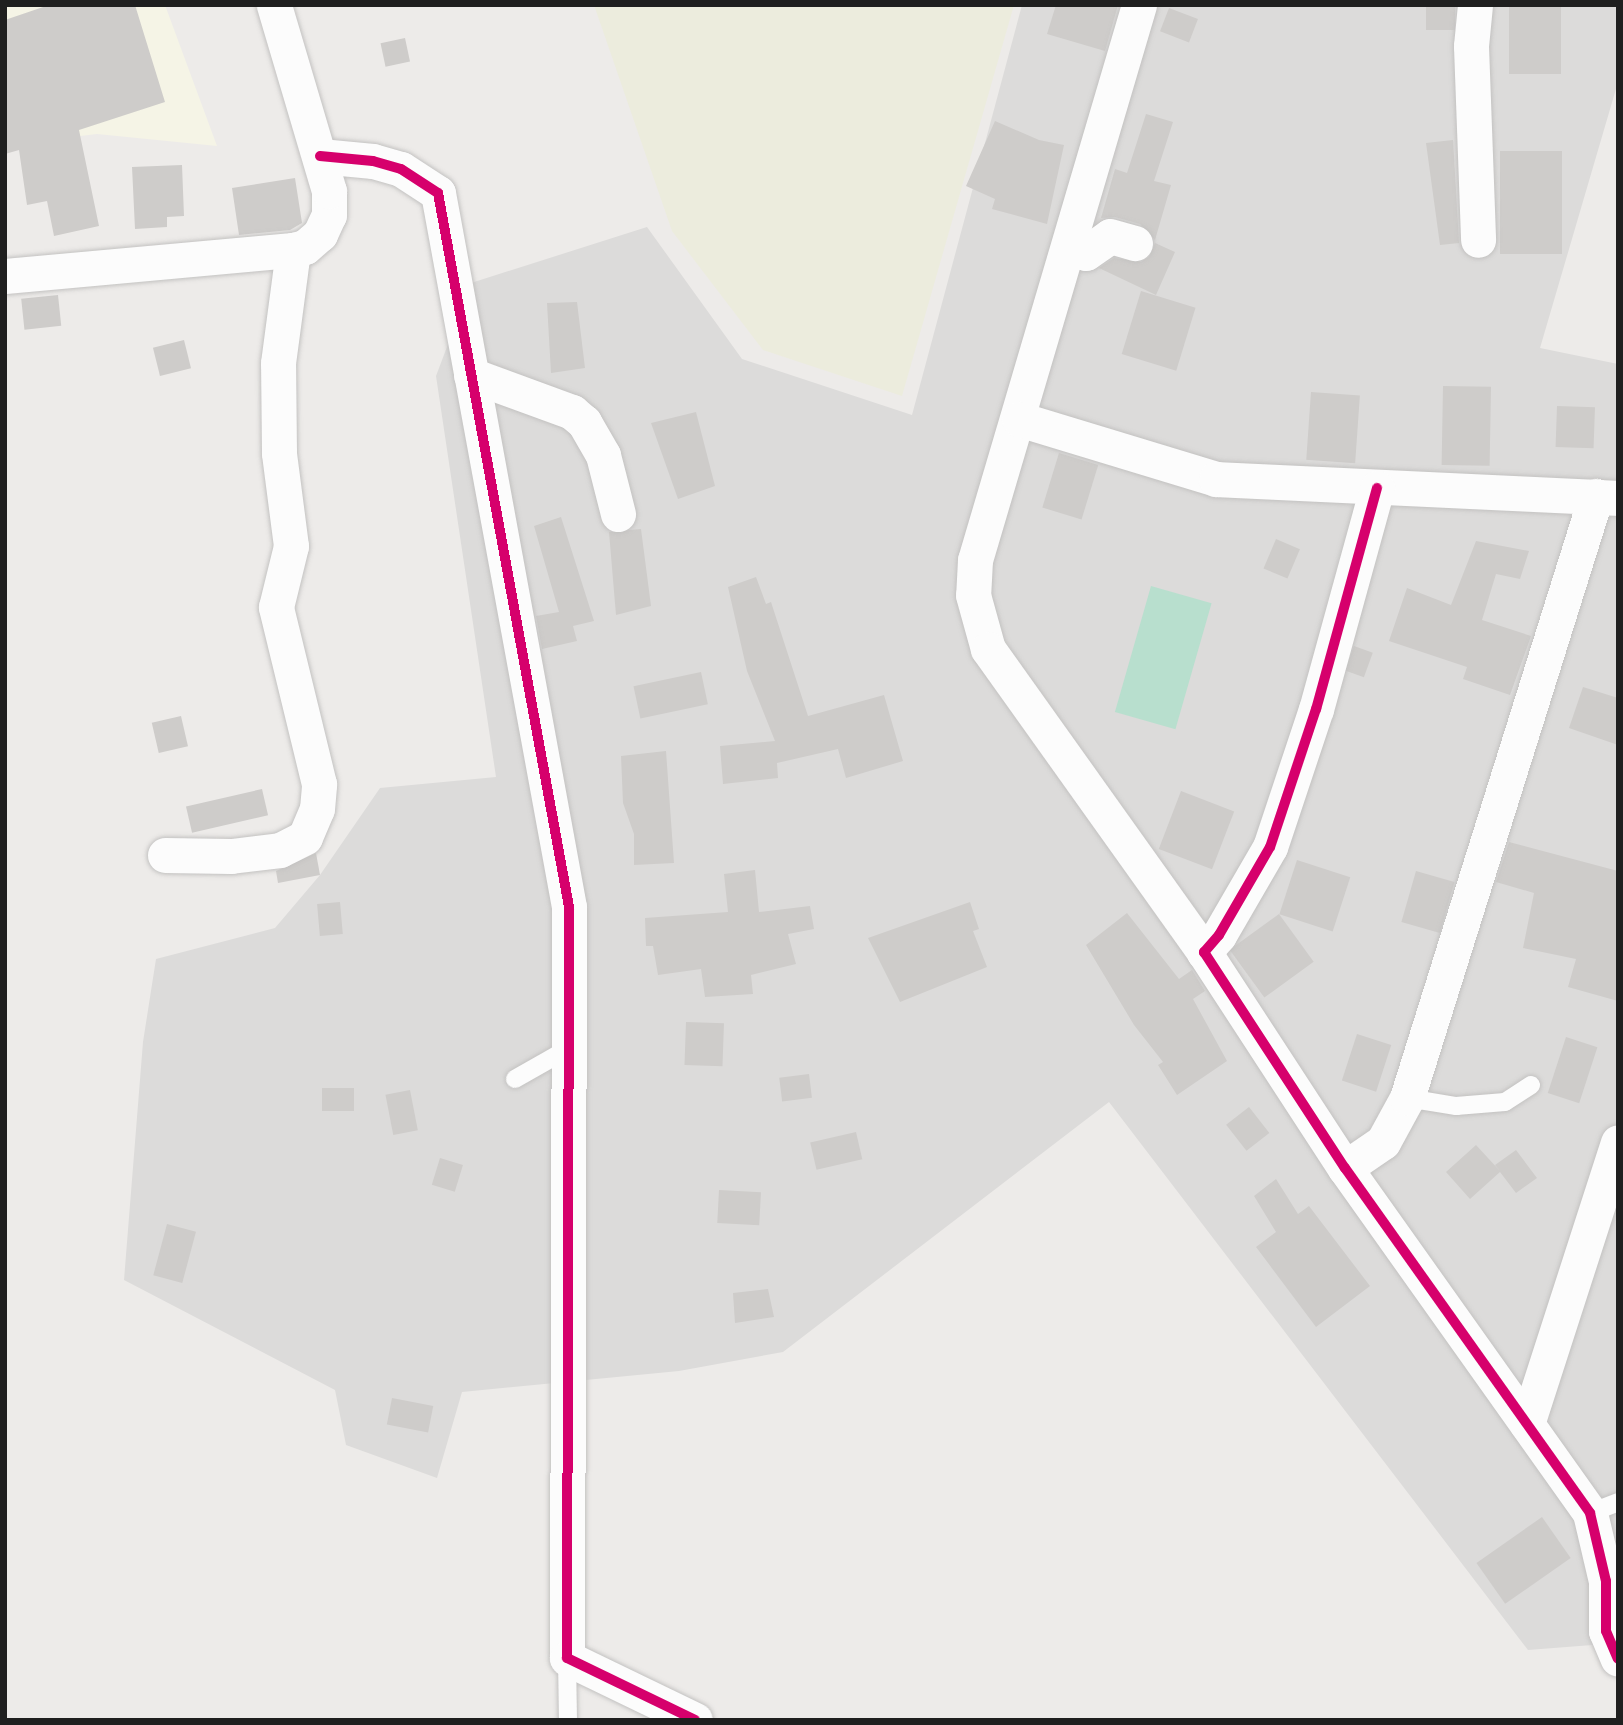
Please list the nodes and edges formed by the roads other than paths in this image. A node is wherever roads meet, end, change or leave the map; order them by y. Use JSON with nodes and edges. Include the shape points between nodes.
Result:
{"nodes":[{"id":1,"x":274,"y":5,"type":"edge"},
{"id":2,"x":1139,"y":5,"type":"edge"},
{"id":3,"x":1475,"y":5,"type":"edge"},
{"id":4,"x":320,"y":156,"type":"junction"},
{"id":5,"x":1478,"y":240,"type":"dead end"},
{"id":6,"x":1135,"y":243,"type":"dead end"},
{"id":7,"x":1069,"y":249,"type":"junction"},
{"id":8,"x":293,"y":250,"type":"junction"},
{"id":9,"x":5,"y":276,"type":"edge"},
{"id":10,"x":471,"y":375,"type":"junction"},
{"id":11,"x":1019,"y":419,"type":"junction"},
{"id":12,"x":1377,"y":488,"type":"junction"},
{"id":13,"x":1607,"y":497,"type":"edge"},
{"id":14,"x":618,"y":514,"type":"dead end"},
{"id":15,"x":165,"y":855,"type":"dead end"},
{"id":16,"x":1204,"y":952,"type":"junction"},
{"id":17,"x":566,"y":1051,"type":"junction"},
{"id":18,"x":515,"y":1079,"type":"dead end"},
{"id":19,"x":1531,"y":1085,"type":"dead end"},
{"id":20,"x":1407,"y":1098,"type":"junction"},
{"id":21,"x":1618,"y":1142,"type":"edge"},
{"id":22,"x":1345,"y":1168,"type":"junction"},
{"id":23,"x":1527,"y":1424,"type":"junction"},
{"id":24,"x":1604,"y":1507,"type":"edge"},
{"id":25,"x":567,"y":1658,"type":"junction"},
{"id":26,"x":1618,"y":1659,"type":"edge"},
{"id":27,"x":568,"y":1720,"type":"edge"},
{"id":28,"x":695,"y":1720,"type":"edge"}],
"edges":[{"from":1,"to":4,"type":"street"},
{"from":2,"to":7,"type":"street"},
{"from":3,"to":5,"type":"street","via":[[1471,46]]},
{"from":4,"to":8,"type":"street","via":[[329,191],[329,215],[320,234],[305,247]]},
{"from":4,"to":10,"type":"street","via":[[373,161],[434,186]]},
{"from":6,"to":7,"type":"street","via":[[1110,236],[1086,253]]},
{"from":7,"to":11,"type":"street"},
{"from":8,"to":9,"type":"street"},
{"from":8,"to":15,"type":"street","via":[[278,363],[279,453],[291,547],[276,607],[319,784],[317,809],[304,837],[280,850],[231,856]]},
{"from":10,"to":14,"type":"street","via":[[572,412],[584,422],[603,455]]},
{"from":10,"to":17,"type":"street","via":[[569,907]]},
{"from":11,"to":12,"type":"street","via":[[1216,478]]},
{"from":11,"to":16,"type":"street","via":[[975,560],[976,619],[988,649]]},
{"from":12,"to":13,"type":"street","via":[[1470,487]]},
{"from":12,"to":16,"type":"street","via":[[1316,709],[1270,847],[1219,935]]},
{"from":13,"to":20,"type":"street"},
{"from":16,"to":22,"type":"street"},
{"from":17,"to":18,"type":"lane"},
{"from":17,"to":25,"type":"street"},
{"from":19,"to":20,"type":"lane","via":[[1505,1102],[1455,1106]]},
{"from":20,"to":22,"type":"street","via":[[1382,1142]]},
{"from":21,"to":23,"type":"street"},
{"from":22,"to":23,"type":"street"},
{"from":23,"to":24,"type":"street"},
{"from":24,"to":26,"type":"street","via":[[1606,1632]]},
{"from":25,"to":27,"type":"lane"},
{"from":25,"to":28,"type":"street"}]}
